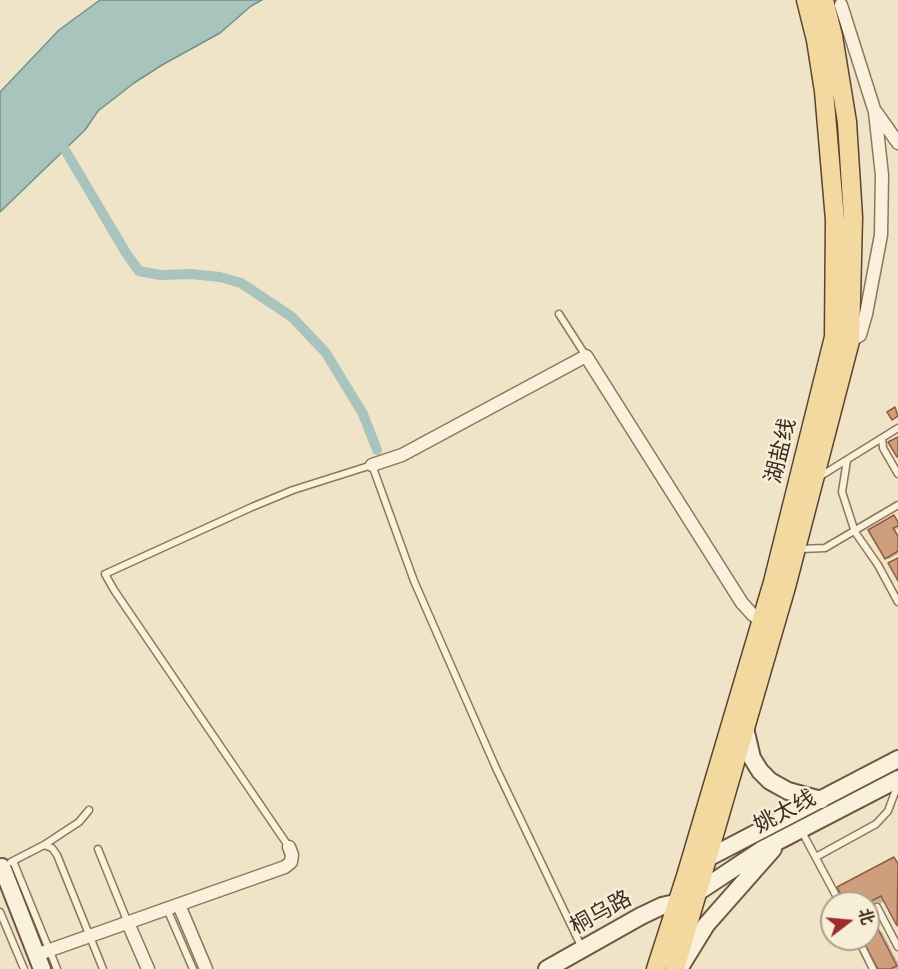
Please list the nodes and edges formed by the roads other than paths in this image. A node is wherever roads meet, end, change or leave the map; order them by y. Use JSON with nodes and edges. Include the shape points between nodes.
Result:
{"nodes":[{"id":1,"x":806,"y":0,"type":"edge"},
{"id":2,"x":832,"y":2,"type":"edge"},
{"id":3,"x":875,"y":112,"type":"junction"},
{"id":4,"x":898,"y":142,"type":"edge"},
{"id":5,"x":559,"y":314,"type":"dead end"},
{"id":6,"x":850,"y":341,"type":"junction"},
{"id":7,"x":585,"y":356,"type":"junction"},
{"id":8,"x":898,"y":428,"type":"edge"},
{"id":9,"x":882,"y":438,"type":"junction"},
{"id":10,"x":847,"y":460,"type":"junction"},
{"id":11,"x":372,"y":465,"type":"junction"},
{"id":12,"x":898,"y":474,"type":"edge"},
{"id":13,"x":814,"y":480,"type":"junction"},
{"id":14,"x":898,"y":505,"type":"edge"},
{"id":15,"x":855,"y":532,"type":"junction"},
{"id":16,"x":796,"y":549,"type":"junction"},
{"id":17,"x":898,"y":602,"type":"edge"},
{"id":18,"x":761,"y":621,"type":"junction"},
{"id":19,"x":745,"y":728,"type":"junction"},
{"id":20,"x":898,"y":759,"type":"edge"},
{"id":21,"x":898,"y":781,"type":"edge"},
{"id":22,"x":821,"y":800,"type":"junction"},
{"id":23,"x":89,"y":810,"type":"dead end"},
{"id":24,"x":800,"y":830,"type":"junction"},
{"id":25,"x":782,"y":839,"type":"junction"},
{"id":26,"x":44,"y":844,"type":"junction"},
{"id":27,"x":289,"y":847,"type":"joint"},
{"id":28,"x":98,"y":849,"type":"dead end"},
{"id":29,"x":816,"y":857,"type":"junction"},
{"id":30,"x":706,"y":860,"type":"junction"},
{"id":31,"x":4,"y":865,"type":"edge"},
{"id":32,"x":686,"y":876,"type":"junction"},
{"id":33,"x":834,"y":891,"type":"edge"},
{"id":34,"x":698,"y":892,"type":"junction"},
{"id":35,"x":678,"y":902,"type":"junction"},
{"id":36,"x":173,"y":907,"type":"junction"},
{"id":37,"x":880,"y":911,"type":"edge"},
{"id":38,"x":0,"y":912,"type":"edge"},
{"id":39,"x":128,"y":923,"type":"junction"},
{"id":40,"x":90,"y":936,"type":"junction"},
{"id":41,"x":898,"y":947,"type":"edge"},
{"id":42,"x":582,"y":949,"type":"junction"},
{"id":43,"x":864,"y":951,"type":"edge"},
{"id":44,"x":44,"y":964,"type":"edge"},
{"id":45,"x":24,"y":969,"type":"edge"},
{"id":46,"x":103,"y":969,"type":"edge"},
{"id":47,"x":148,"y":969,"type":"edge"},
{"id":48,"x":193,"y":969,"type":"edge"},
{"id":49,"x":206,"y":969,"type":"edge"},
{"id":50,"x":547,"y":969,"type":"edge"},
{"id":51,"x":657,"y":969,"type":"edge"},
{"id":52,"x":677,"y":969,"type":"edge"},
{"id":53,"x":873,"y":969,"type":"edge"}],
"edges":[{"from":1,"to":18,"type":"main road","name":"湖盐线","via":[[827,118],[835,220],[834,337]]},
{"from":2,"to":3,"type":"street"},
{"from":2,"to":6,"type":"main road","name":"湖盐线","via":[[833,36],[847,122],[853,217]]},
{"from":3,"to":4,"type":"street"},
{"from":3,"to":6,"type":"street","via":[[882,175],[881,235],[860,335]]},
{"from":5,"to":7,"type":"lane"},
{"from":6,"to":13,"type":"main road","name":"湖盐线"},
{"from":7,"to":11,"type":"street","via":[[402,455]]},
{"from":7,"to":18,"type":"street","via":[[702,550],[742,603]]},
{"from":8,"to":9,"type":"lane"},
{"from":9,"to":10,"type":"lane"},
{"from":9,"to":12,"type":"lane","via":[[883,448]]},
{"from":10,"to":13,"type":"lane"},
{"from":10,"to":15,"type":"lane","via":[[842,492]]},
{"from":11,"to":27,"type":"lane","via":[[262,502],[105,574]]},
{"from":11,"to":42,"type":"lane","via":[[414,581],[491,758]]},
{"from":13,"to":16,"type":"main road","name":"湖盐线"},
{"from":14,"to":15,"type":"lane"},
{"from":15,"to":16,"type":"lane","via":[[825,548]]},
{"from":15,"to":17,"type":"lane"},
{"from":16,"to":19,"type":"main road","name":"湖盐线"},
{"from":18,"to":32,"type":"main road","name":"湖盐线"},
{"from":19,"to":22,"type":"main road","via":[[752,758],[770,781],[788,791]]},
{"from":19,"to":30,"type":"main road","name":"湖盐线"},
{"from":20,"to":22,"type":"main road","name":"姚太线"},
{"from":21,"to":24,"type":"main road","name":"姚太线"},
{"from":21,"to":29,"type":"lane","via":[[888,811],[876,824]]},
{"from":22,"to":30,"type":"main road","name":"姚太线"},
{"from":23,"to":26,"type":"lane","via":[[79,822]]},
{"from":24,"to":25,"type":"main road","name":"姚太线"},
{"from":24,"to":29,"type":"lane"},
{"from":25,"to":34,"type":"main road","name":"姚太线"},
{"from":25,"to":52,"type":"main road","via":[[706,926]]},
{"from":26,"to":31,"type":"lane"},
{"from":26,"to":40,"type":"lane","via":[[57,855]]},
{"from":27,"to":36,"type":"street","via":[[291,862],[285,867]]},
{"from":28,"to":39,"type":"lane"},
{"from":29,"to":33,"type":"lane"},
{"from":30,"to":32,"type":"main road"},
{"from":30,"to":34,"type":"main road","name":"湖盐线"},
{"from":31,"to":44,"type":"main road"},
{"from":32,"to":35,"type":"main road","name":"湖盐线"},
{"from":34,"to":35,"type":"main road"},
{"from":34,"to":52,"type":"main road","name":"湖盐线"},
{"from":35,"to":42,"type":"main road","name":"桐乌路","via":[[641,916]]},
{"from":35,"to":51,"type":"main road","name":"湖盐线"},
{"from":36,"to":39,"type":"street"},
{"from":36,"to":48,"type":"lane"},
{"from":36,"to":49,"type":"street"},
{"from":37,"to":41,"type":"lane"},
{"from":38,"to":45,"type":"lane"},
{"from":39,"to":40,"type":"street"},
{"from":39,"to":47,"type":"street"},
{"from":40,"to":44,"type":"street"},
{"from":40,"to":46,"type":"lane"},
{"from":42,"to":50,"type":"main road","name":"桐乌路"},
{"from":43,"to":53,"type":"lane"}]}
